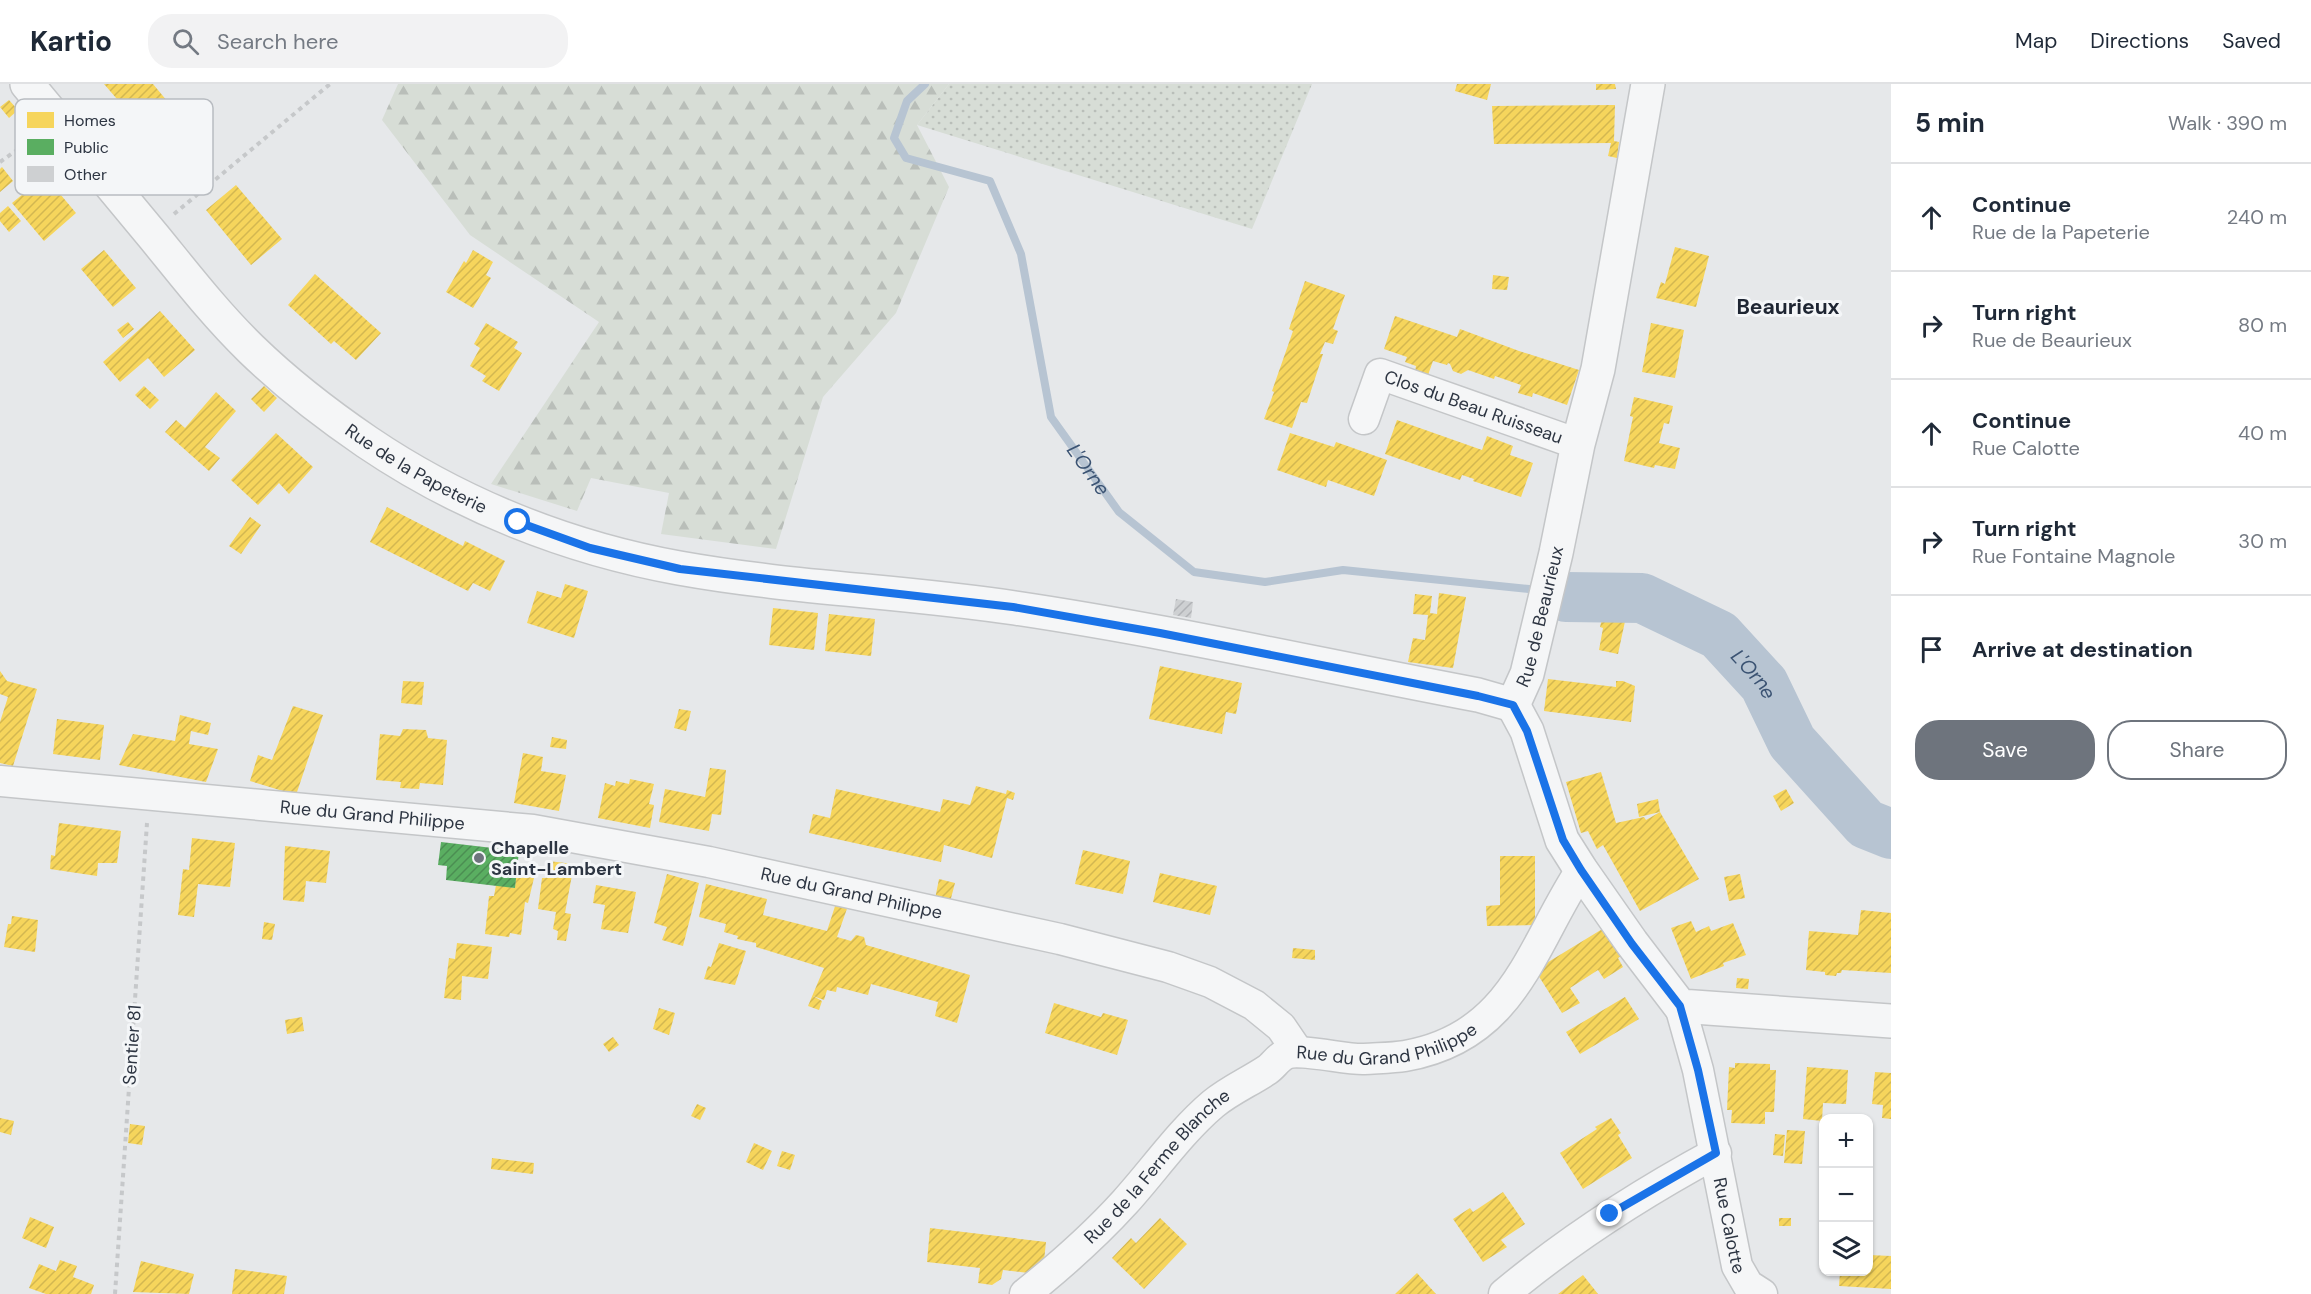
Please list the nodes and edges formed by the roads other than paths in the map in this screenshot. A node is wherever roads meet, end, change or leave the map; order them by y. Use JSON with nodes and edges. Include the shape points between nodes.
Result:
{"nodes":[{"id":1,"x":27,"y":84,"type":"edge"},
{"id":2,"x":1648,"y":84,"type":"edge"},
{"id":3,"x":39,"y":99,"type":"edge"},
{"id":4,"x":119,"y":195,"type":"edge"},
{"id":5,"x":1364,"y":419,"type":"dead end"},
{"id":6,"x":1578,"y":444,"type":"junction"},
{"id":7,"x":1513,"y":705,"type":"junction"},
{"id":8,"x":0,"y":781,"type":"edge"},
{"id":9,"x":1581,"y":870,"type":"junction"},
{"id":10,"x":1680,"y":1006,"type":"junction"},
{"id":11,"x":1891,"y":1021,"type":"edge"},
{"id":12,"x":1298,"y":1052,"type":"junction"},
{"id":13,"x":1716,"y":1153,"type":"junction"},
{"id":14,"x":1025,"y":1294,"type":"edge"},
{"id":15,"x":1504,"y":1294,"type":"edge"},
{"id":16,"x":1762,"y":1294,"type":"edge"}],
"edges":[{"from":1,"to":3,"type":"street","name":"Rue de la Papeterie"},
{"from":2,"to":6,"type":"street","name":"Rue de Beaurieux","via":[[1598,369]]},
{"from":4,"to":7,"type":"street","name":"Rue de la Papeterie","via":[[250,348],[319,407],[367,442],[442,486],[554,535],[590,548],[680,569],[1013,607]]},
{"from":5,"to":6,"type":"street","name":"Clos du Beau Ruisseau","via":[[1380,374]]},
{"from":6,"to":7,"type":"street","name":"Rue de Beaurieux","via":[[1527,674]]},
{"from":7,"to":9,"type":"street","name":"Rue de Beaurieux","via":[[1527,731],[1563,840]]},
{"from":8,"to":12,"type":"street","name":"Rue du Grand Philippe","via":[[533,830],[709,862],[1036,933],[1168,967],[1210,982],[1268,1015]]},
{"from":9,"to":10,"type":"street","name":"Rue de Beaurieux"},
{"from":9,"to":12,"type":"street","name":"Rue du Grand Philippe","via":[[1519,982],[1471,1030],[1448,1043],[1405,1056],[1356,1059]]},
{"from":10,"to":11,"type":"street"},
{"from":10,"to":13,"type":"street","name":"Rue Calotte"},
{"from":12,"to":14,"type":"street","name":"Rue de la Ferme Blanche","via":[[1285,1054],[1268,1070],[1213,1104],[1125,1203]]},
{"from":13,"to":15,"type":"street","via":[[1610,1214]]},
{"from":13,"to":16,"type":"street","name":"Rue Calotte","via":[[1737,1266],[1748,1285]]}]}
